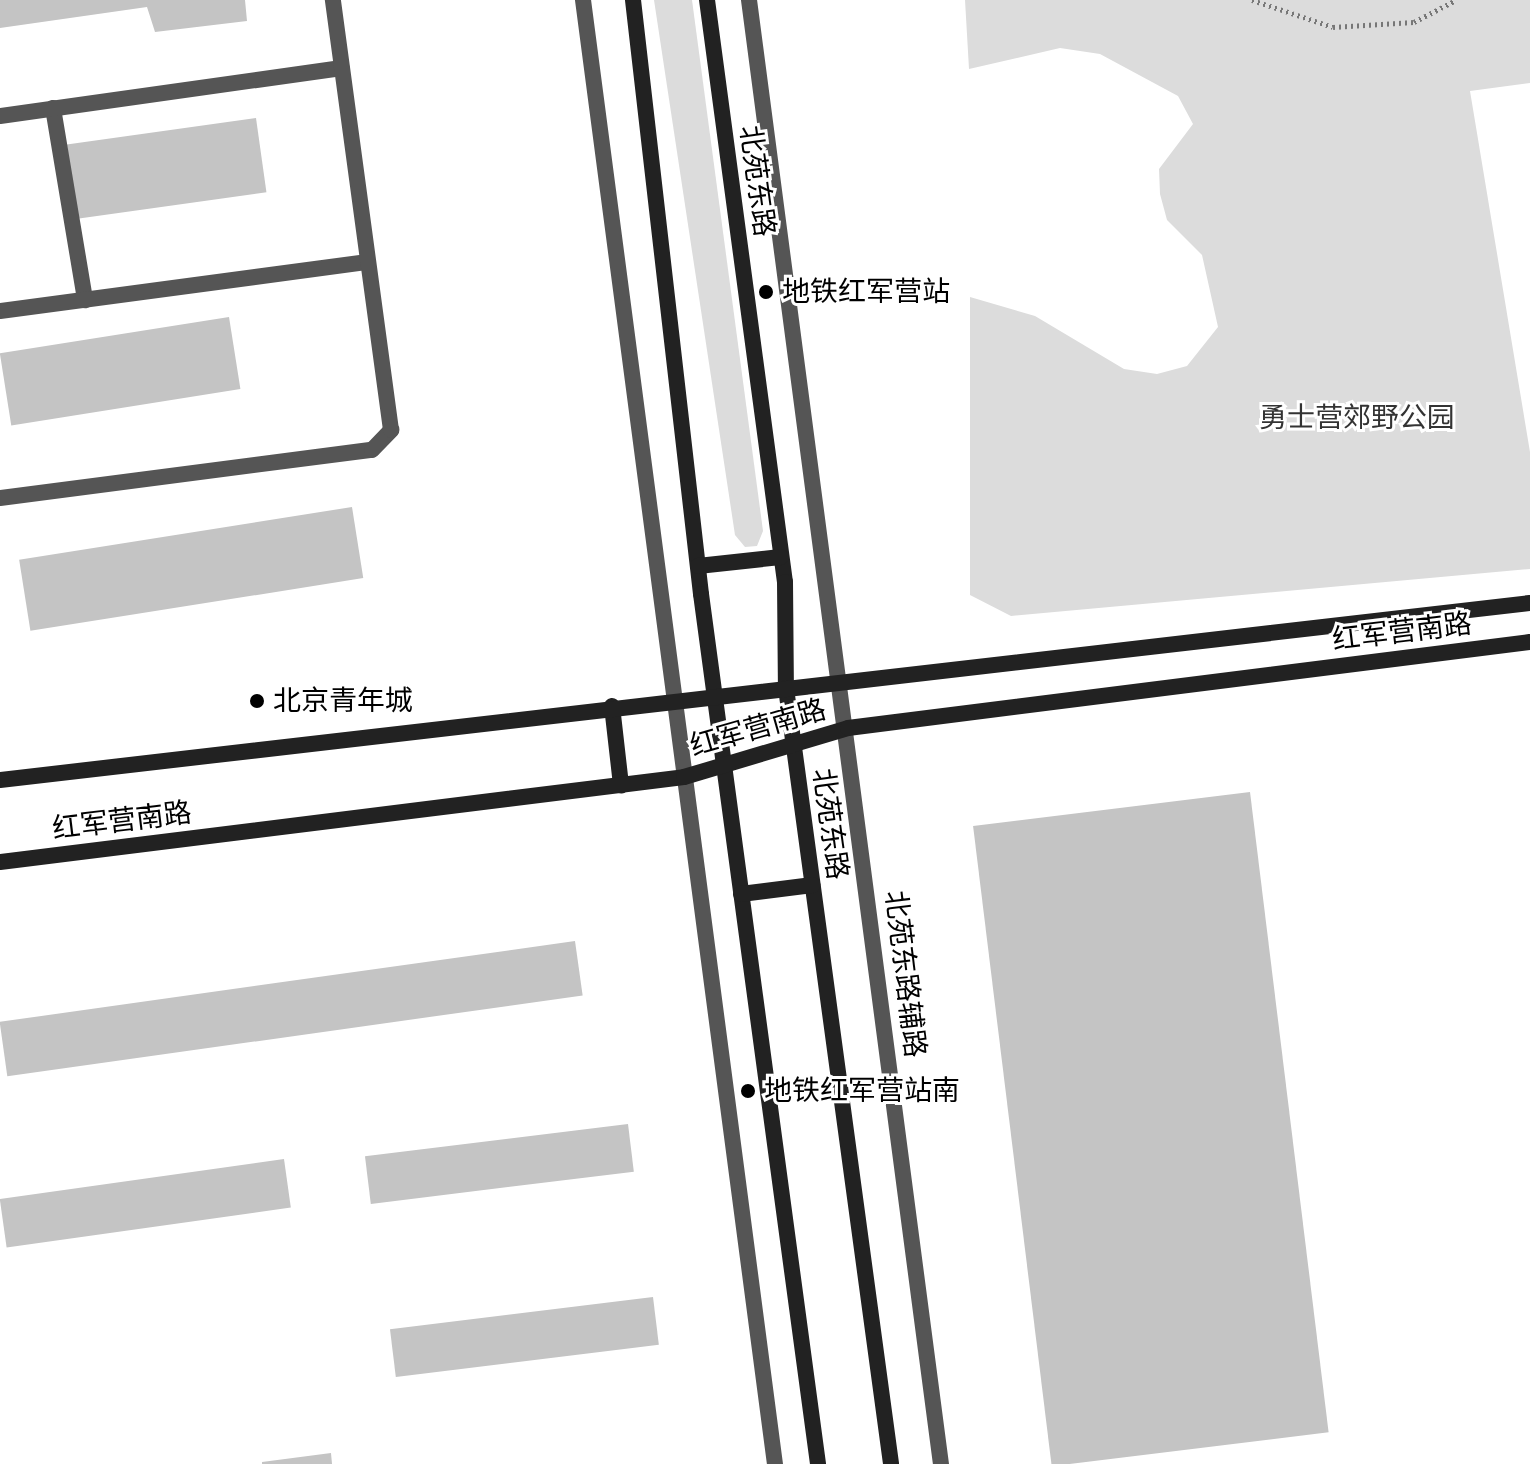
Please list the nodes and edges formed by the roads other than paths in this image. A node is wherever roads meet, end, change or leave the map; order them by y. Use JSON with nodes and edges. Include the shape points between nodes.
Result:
{"nodes":[{"id":1,"x":333,"y":0,"type":"edge"},
{"id":2,"x":583,"y":0,"type":"edge"},
{"id":3,"x":633,"y":0,"type":"edge"},
{"id":4,"x":707,"y":0,"type":"edge"},
{"id":5,"x":749,"y":0,"type":"edge"},
{"id":6,"x":342,"y":68,"type":"junction"},
{"id":7,"x":53,"y":108,"type":"junction"},
{"id":8,"x":0,"y":116,"type":"edge"},
{"id":9,"x":368,"y":262,"type":"junction"},
{"id":10,"x":85,"y":300,"type":"junction"},
{"id":11,"x":0,"y":311,"type":"edge"},
{"id":12,"x":0,"y":498,"type":"edge"},
{"id":13,"x":781,"y":557,"type":"junction"},
{"id":14,"x":698,"y":566,"type":"junction"},
{"id":15,"x":1530,"y":603,"type":"edge"},
{"id":16,"x":1530,"y":642,"type":"edge"},
{"id":17,"x":843,"y":681,"type":"junction"},
{"id":18,"x":786,"y":688,"type":"junction"},
{"id":19,"x":715,"y":696,"type":"junction"},
{"id":20,"x":673,"y":699,"type":"junction"},
{"id":21,"x":612,"y":706,"type":"junction"},
{"id":22,"x":848,"y":728,"type":"junction"},
{"id":23,"x":794,"y":748,"type":"junction"},
{"id":24,"x":724,"y":766,"type":"junction"},
{"id":25,"x":684,"y":777,"type":"junction"},
{"id":26,"x":0,"y":780,"type":"edge"},
{"id":27,"x":621,"y":785,"type":"junction"},
{"id":28,"x":0,"y":862,"type":"edge"},
{"id":29,"x":812,"y":885,"type":"junction"},
{"id":30,"x":741,"y":894,"type":"junction"},
{"id":31,"x":775,"y":1464,"type":"edge"},
{"id":32,"x":818,"y":1464,"type":"edge"},
{"id":33,"x":891,"y":1464,"type":"edge"},
{"id":34,"x":941,"y":1464,"type":"edge"}],
"edges":[{"from":1,"to":6,"type":"street"},
{"from":2,"to":20,"type":"street"},
{"from":3,"to":14,"type":"main road"},
{"from":4,"to":13,"type":"main road","name":"北苑东路"},
{"from":5,"to":17,"type":"street","name":"北苑东路辅路","via":[[822,578]]},
{"from":6,"to":7,"type":"street"},
{"from":6,"to":9,"type":"street"},
{"from":7,"to":8,"type":"street"},
{"from":7,"to":10,"type":"street"},
{"from":9,"to":10,"type":"street"},
{"from":9,"to":12,"type":"street","via":[[391,430],[372,450]]},
{"from":10,"to":11,"type":"street"},
{"from":13,"to":14,"type":"main road"},
{"from":13,"to":18,"type":"main road","name":"北苑东路"},
{"from":14,"to":19,"type":"main road"},
{"from":15,"to":17,"type":"main road","name":"红军营南路"},
{"from":16,"to":22,"type":"main road","name":"红军营南路"},
{"from":17,"to":18,"type":"main road","name":"红军营南路"},
{"from":17,"to":22,"type":"street","name":"北苑东路辅路"},
{"from":18,"to":19,"type":"main road","name":"红军营南路"},
{"from":18,"to":23,"type":"main road","name":"北苑东路"},
{"from":19,"to":20,"type":"main road","name":"红军营南路"},
{"from":19,"to":24,"type":"main road"},
{"from":20,"to":21,"type":"main road","name":"红军营南路"},
{"from":20,"to":25,"type":"street"},
{"from":21,"to":26,"type":"main road","name":"红军营南路"},
{"from":21,"to":27,"type":"main road"},
{"from":22,"to":23,"type":"main road","name":"红军营南路"},
{"from":22,"to":34,"type":"street","name":"北苑东路辅路"},
{"from":23,"to":24,"type":"main road","name":"红军营南路"},
{"from":23,"to":29,"type":"main road","name":"北苑东路"},
{"from":24,"to":25,"type":"main road","name":"红军营南路"},
{"from":24,"to":30,"type":"main road"},
{"from":25,"to":27,"type":"main road","name":"红军营南路"},
{"from":25,"to":31,"type":"street"},
{"from":27,"to":28,"type":"main road","name":"红军营南路"},
{"from":29,"to":30,"type":"main road"},
{"from":29,"to":33,"type":"main road","name":"北苑东路"},
{"from":30,"to":32,"type":"main road"}]}
